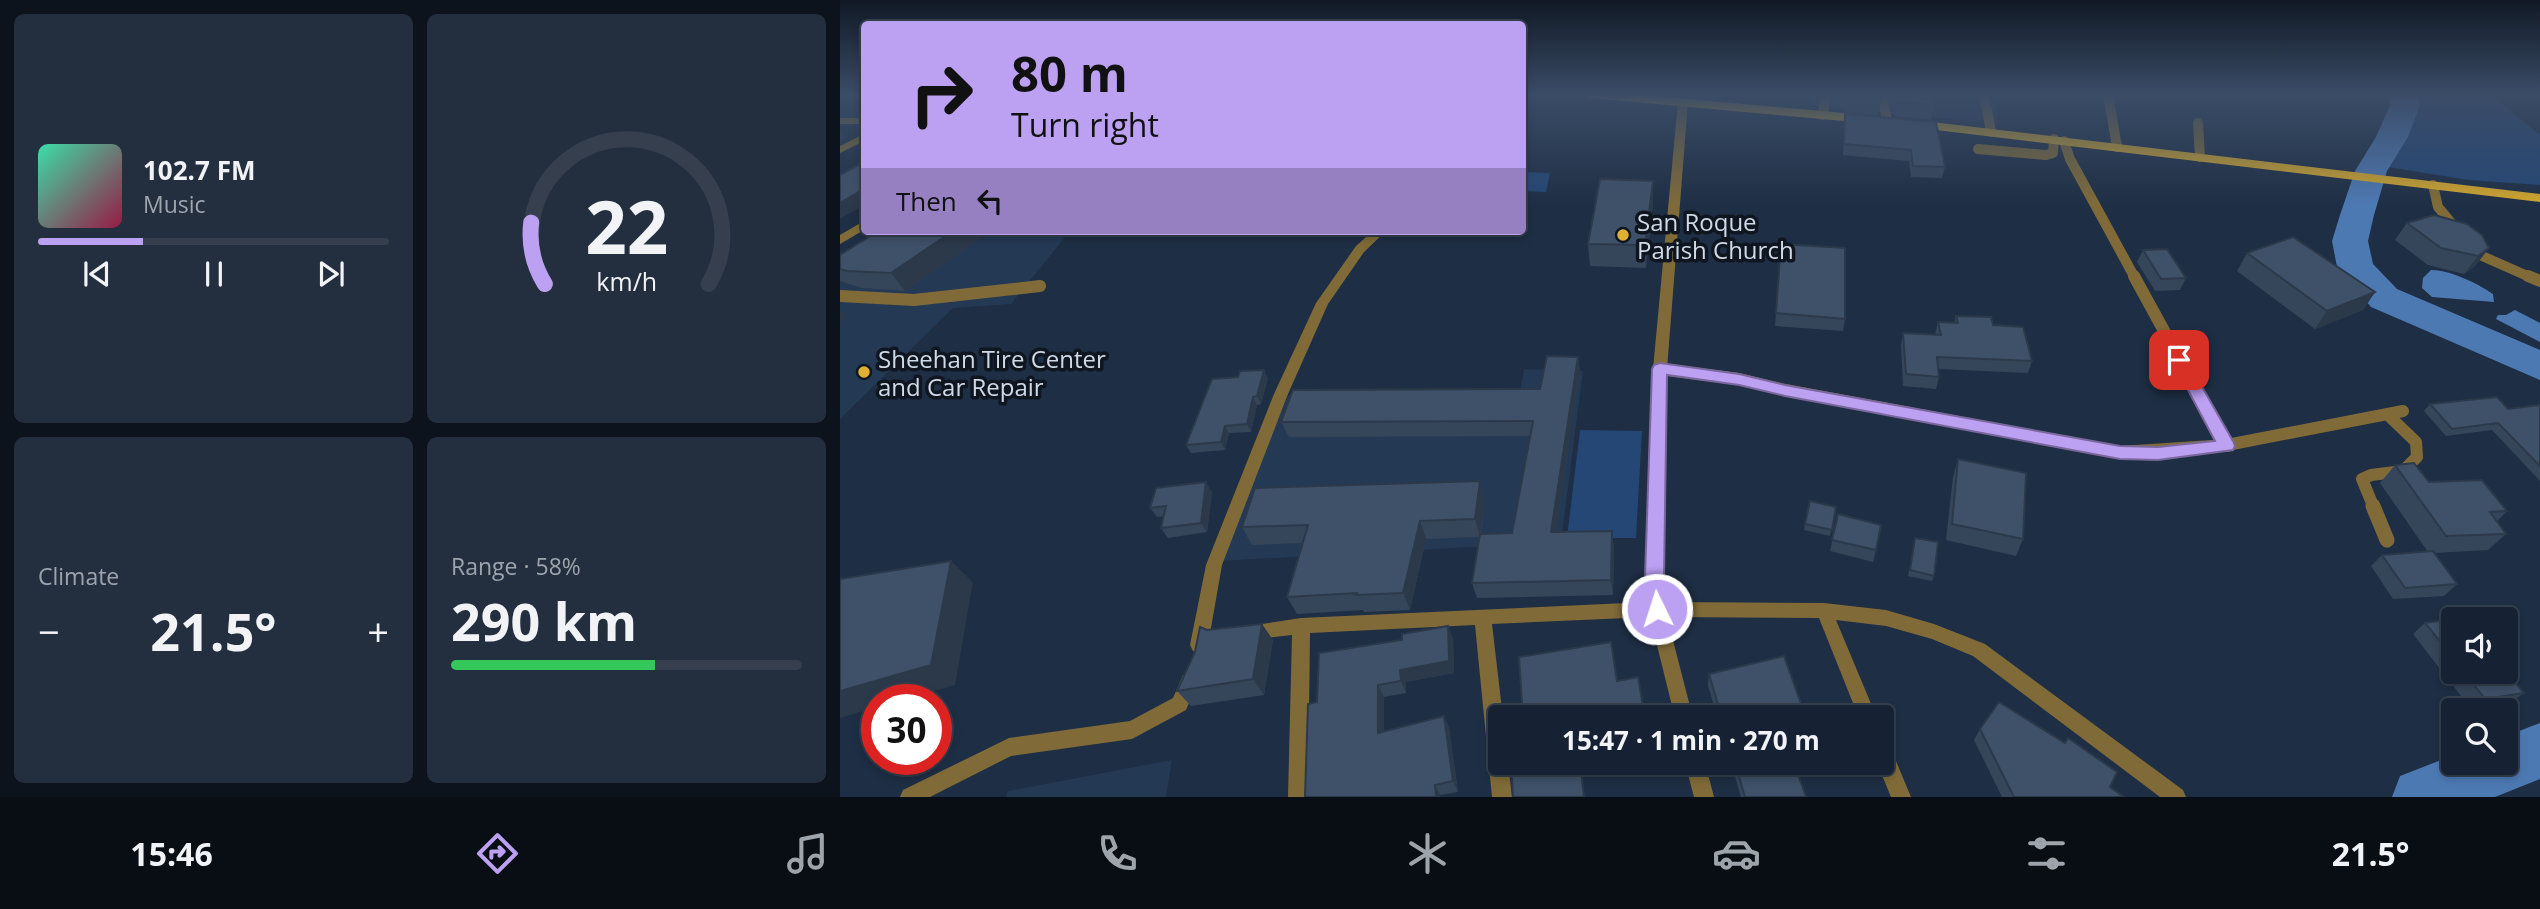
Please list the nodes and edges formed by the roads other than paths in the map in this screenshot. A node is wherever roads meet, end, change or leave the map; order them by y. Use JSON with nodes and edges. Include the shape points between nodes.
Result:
{"nodes":[{"id":1,"x":1680,"y":131,"type":"edge"},
{"id":2,"x":1983,"y":131,"type":"edge"},
{"id":3,"x":2114,"y":131,"type":"edge"},
{"id":4,"x":2198,"y":131,"type":"edge"},
{"id":5,"x":1991,"y":132,"type":"joint"},
{"id":6,"x":861,"y":139,"type":"edge"},
{"id":7,"x":2059,"y":140,"type":"junction"},
{"id":8,"x":2117,"y":147,"type":"junction"},
{"id":9,"x":1978,"y":149,"type":"dead end"},
{"id":10,"x":840,"y":150,"type":"edge"},
{"id":11,"x":2200,"y":157,"type":"junction"},
{"id":12,"x":2432,"y":185,"type":"junction"},
{"id":13,"x":2540,"y":198,"type":"edge"},
{"id":14,"x":861,"y":227,"type":"edge"},
{"id":15,"x":1376,"y":235,"type":"edge"},
{"id":16,"x":840,"y":240,"type":"edge"},
{"id":17,"x":2540,"y":281,"type":"edge"},
{"id":18,"x":1040,"y":286,"type":"dead end"},
{"id":19,"x":840,"y":296,"type":"edge"},
{"id":20,"x":1660,"y":369,"type":"junction"},
{"id":21,"x":2403,"y":411,"type":"dead end"},
{"id":22,"x":2387,"y":414,"type":"junction"},
{"id":23,"x":2227,"y":446,"type":"junction"},
{"id":24,"x":2387,"y":540,"type":"dead end"},
{"id":25,"x":1657,"y":609,"type":"junction"},
{"id":26,"x":1824,"y":611,"type":"junction"},
{"id":27,"x":1483,"y":618,"type":"junction"},
{"id":28,"x":1301,"y":626,"type":"junction"},
{"id":29,"x":1233,"y":634,"type":"edge"},
{"id":30,"x":1681,"y":705,"type":"edge"},
{"id":31,"x":1863,"y":705,"type":"edge"},
{"id":32,"x":1698,"y":775,"type":"edge"},
{"id":33,"x":1892,"y":775,"type":"edge"},
{"id":34,"x":910,"y":797,"type":"edge"},
{"id":35,"x":1298,"y":797,"type":"edge"},
{"id":36,"x":1502,"y":797,"type":"edge"},
{"id":37,"x":1704,"y":797,"type":"edge"},
{"id":38,"x":1901,"y":797,"type":"edge"},
{"id":39,"x":2176,"y":797,"type":"edge"}],
"edges":[{"from":1,"to":20,"type":"street"},
{"from":2,"to":5,"type":"main road"},
{"from":3,"to":8,"type":"lane"},
{"from":4,"to":11,"type":"lane"},
{"from":5,"to":7,"type":"main road"},
{"from":6,"to":10,"type":"street"},
{"from":7,"to":8,"type":"main road"},
{"from":7,"to":9,"type":"lane","via":[[2053,153],[2046,155]]},
{"from":7,"to":23,"type":"lane"},
{"from":8,"to":11,"type":"main road"},
{"from":11,"to":12,"type":"main road"},
{"from":12,"to":13,"type":"main road"},
{"from":12,"to":17,"type":"lane","via":[[2438,207],[2482,256]]},
{"from":14,"to":16,"type":"street"},
{"from":15,"to":34,"type":"street","via":[[1360,249],[1322,303],[1281,394],[1213,565],[1196,666],[1180,704],[1132,730],[1009,747]]},
{"from":18,"to":19,"type":"lane","via":[[914,300]]},
{"from":20,"to":23,"type":"lane","via":[[1739,379],[2120,452]]},
{"from":20,"to":25,"type":"street"},
{"from":21,"to":22,"type":"lane"},
{"from":22,"to":23,"type":"lane"},
{"from":22,"to":24,"type":"lane","via":[[2416,442],[2417,457],[2403,471],[2362,479]]},
{"from":25,"to":26,"type":"street"},
{"from":25,"to":27,"type":"street"},
{"from":25,"to":30,"type":"street"},
{"from":26,"to":31,"type":"street"},
{"from":26,"to":39,"type":"street","via":[[1886,618],[1979,650]]},
{"from":27,"to":28,"type":"street"},
{"from":27,"to":36,"type":"street"},
{"from":28,"to":29,"type":"street"},
{"from":28,"to":35,"type":"street"},
{"from":32,"to":37,"type":"street"},
{"from":33,"to":38,"type":"street"}]}
